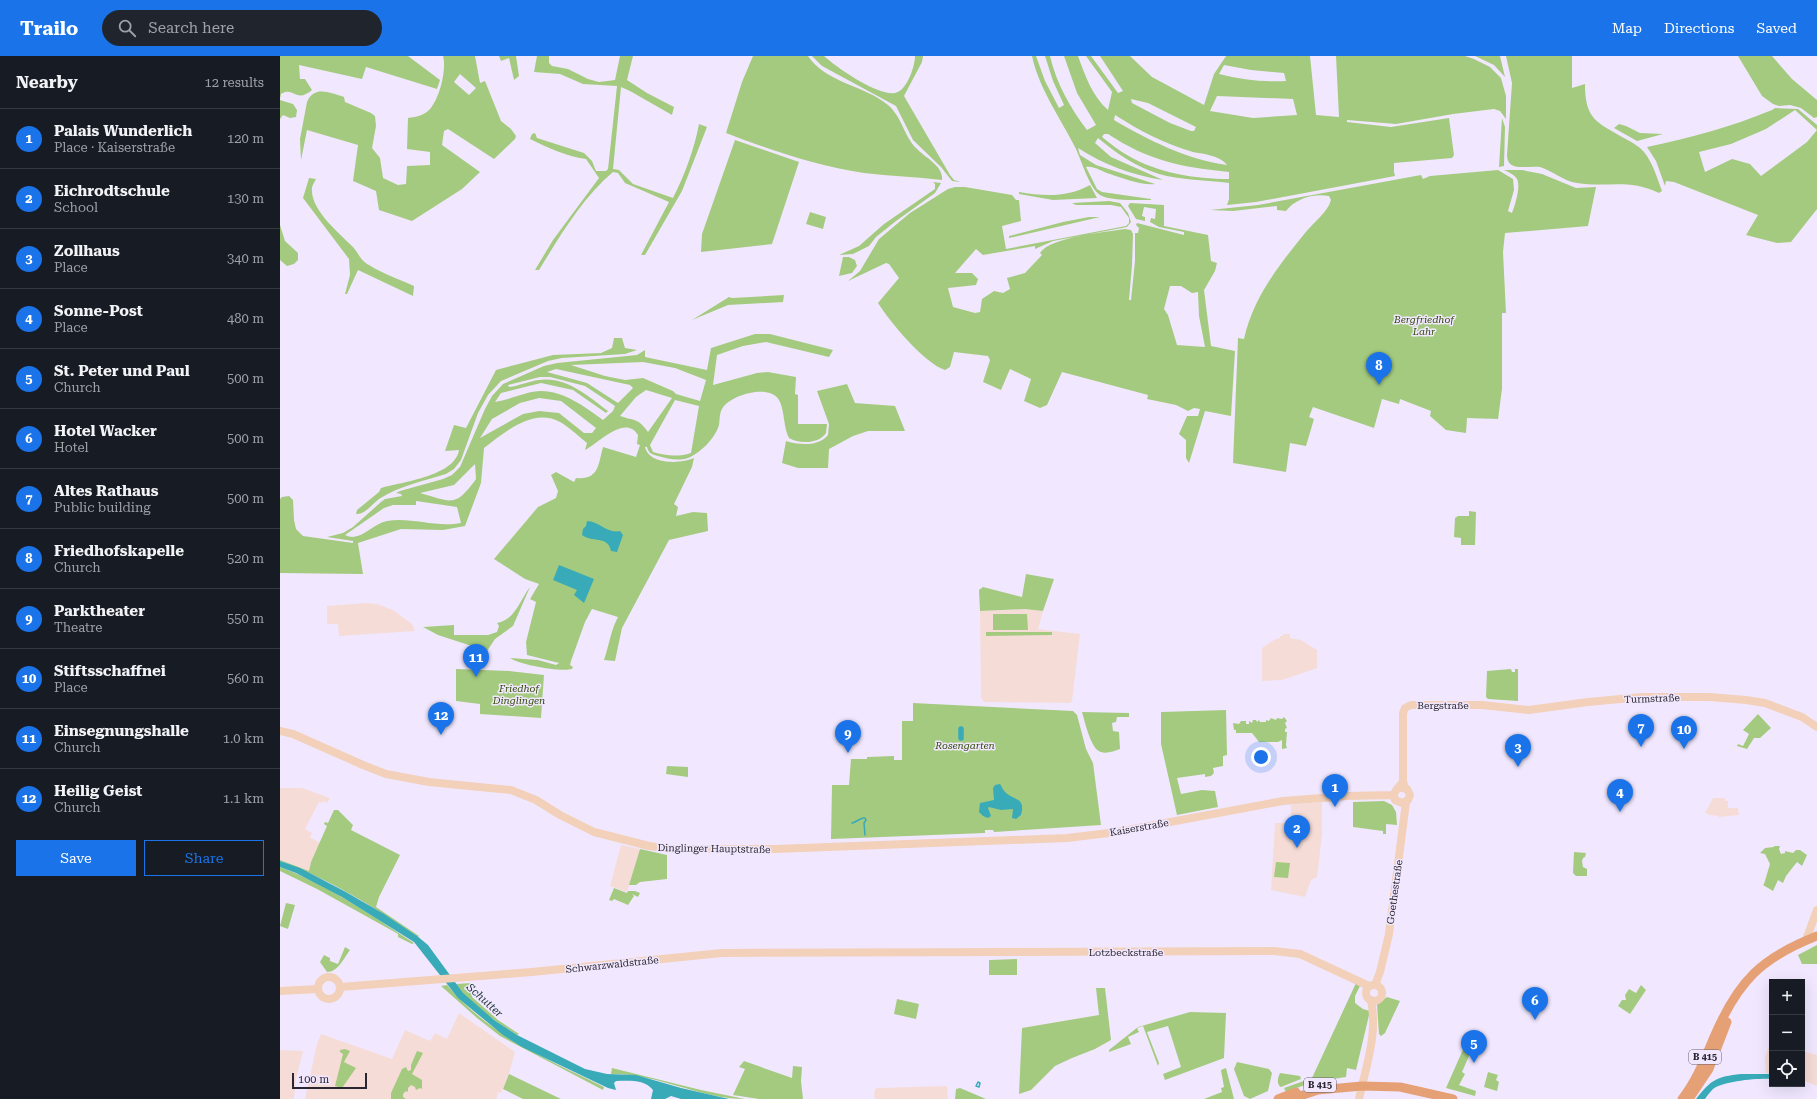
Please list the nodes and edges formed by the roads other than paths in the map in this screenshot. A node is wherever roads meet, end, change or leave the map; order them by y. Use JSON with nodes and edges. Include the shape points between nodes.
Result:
{"nodes":[{"id":1,"x":1482,"y":705,"type":"joint"},
{"id":2,"x":1405,"y":708,"type":"joint"},
{"id":3,"x":1817,"y":728,"type":"edge"},
{"id":4,"x":280,"y":731,"type":"edge"},
{"id":5,"x":1403,"y":786,"type":"junction"},
{"id":6,"x":1394,"y":795,"type":"junction"},
{"id":7,"x":1403,"y":802,"type":"junction"},
{"id":8,"x":883,"y":845,"type":"joint"},
{"id":9,"x":1816,"y":928,"type":"edge"},
{"id":10,"x":886,"y":953,"type":"joint"},
{"id":11,"x":340,"y":987,"type":"junction"},
{"id":12,"x":1372,"y":987,"type":"junction"},
{"id":13,"x":318,"y":989,"type":"junction"},
{"id":14,"x":280,"y":991,"type":"edge"},
{"id":15,"x":1374,"y":1001,"type":"junction"},
{"id":16,"x":1363,"y":1083,"type":"junction"},
{"id":17,"x":1278,"y":1099,"type":"edge"},
{"id":18,"x":1291,"y":1099,"type":"edge"},
{"id":19,"x":1359,"y":1099,"type":"edge"},
{"id":20,"x":1453,"y":1099,"type":"edge"},
{"id":21,"x":1682,"y":1099,"type":"edge"},
{"id":22,"x":1689,"y":1099,"type":"edge"}],
"edges":[{"from":1,"to":2,"type":"street","name":"Bergstraße","via":[[1411,705]]},
{"from":1,"to":3,"type":"street","name":"Turmstraße","via":[[1529,710],[1588,702],[1694,696],[1765,703],[1791,712]]},
{"from":2,"to":5,"type":"street","name":"Goethestraße"},
{"from":4,"to":8,"type":"street","name":"Dinglinger Hauptstraße","via":[[386,774],[522,793],[594,832],[649,846],[731,850]]},
{"from":5,"to":6,"type":"street","via":[[1395,791]]},
{"from":5,"to":7,"type":"street","name":"Goethestraße","via":[[1410,795]]},
{"from":6,"to":7,"type":"street","name":"Goethestraße","via":[[1396,800]]},
{"from":6,"to":8,"type":"street","name":"Kaiserstraße","via":[[1290,800],[1117,832],[1067,838]]},
{"from":7,"to":12,"type":"street","name":"Goethestraße","via":[[1404,829],[1388,934],[1380,972]]},
{"from":9,"to":21,"type":"main road","number":"B 415","via":[[1806,940],[1768,960],[1741,986],[1718,1026],[1697,1077]]},
{"from":9,"to":22,"type":"main road","number":"B 415","via":[[1746,989],[1728,1020],[1709,1068]]},
{"from":10,"to":11,"type":"street","name":"Schwarzwaldstraße","via":[[699,955]]},
{"from":10,"to":12,"type":"street","name":"Lotzbeckstraße","via":[[1294,952]]},
{"from":11,"to":13,"type":"street","via":[[336,980],[329,977],[322,979]]},
{"from":11,"to":13,"type":"street","via":[[338,994],[330,999],[322,997]]},
{"from":12,"to":15,"type":"street","via":[[1367,998]]},
{"from":12,"to":15,"type":"street","via":[[1382,992]]},
{"from":13,"to":14,"type":"street"},
{"from":15,"to":16,"type":"street","via":[[1372,1044]]},
{"from":16,"to":17,"type":"main road","number":"B 415","via":[[1348,1081],[1315,1086]]},
{"from":16,"to":18,"type":"main road","number":"B 415","via":[[1318,1090]]},
{"from":16,"to":19,"type":"street"},
{"from":16,"to":20,"type":"main road","number":"B 415","via":[[1400,1087]]}]}
